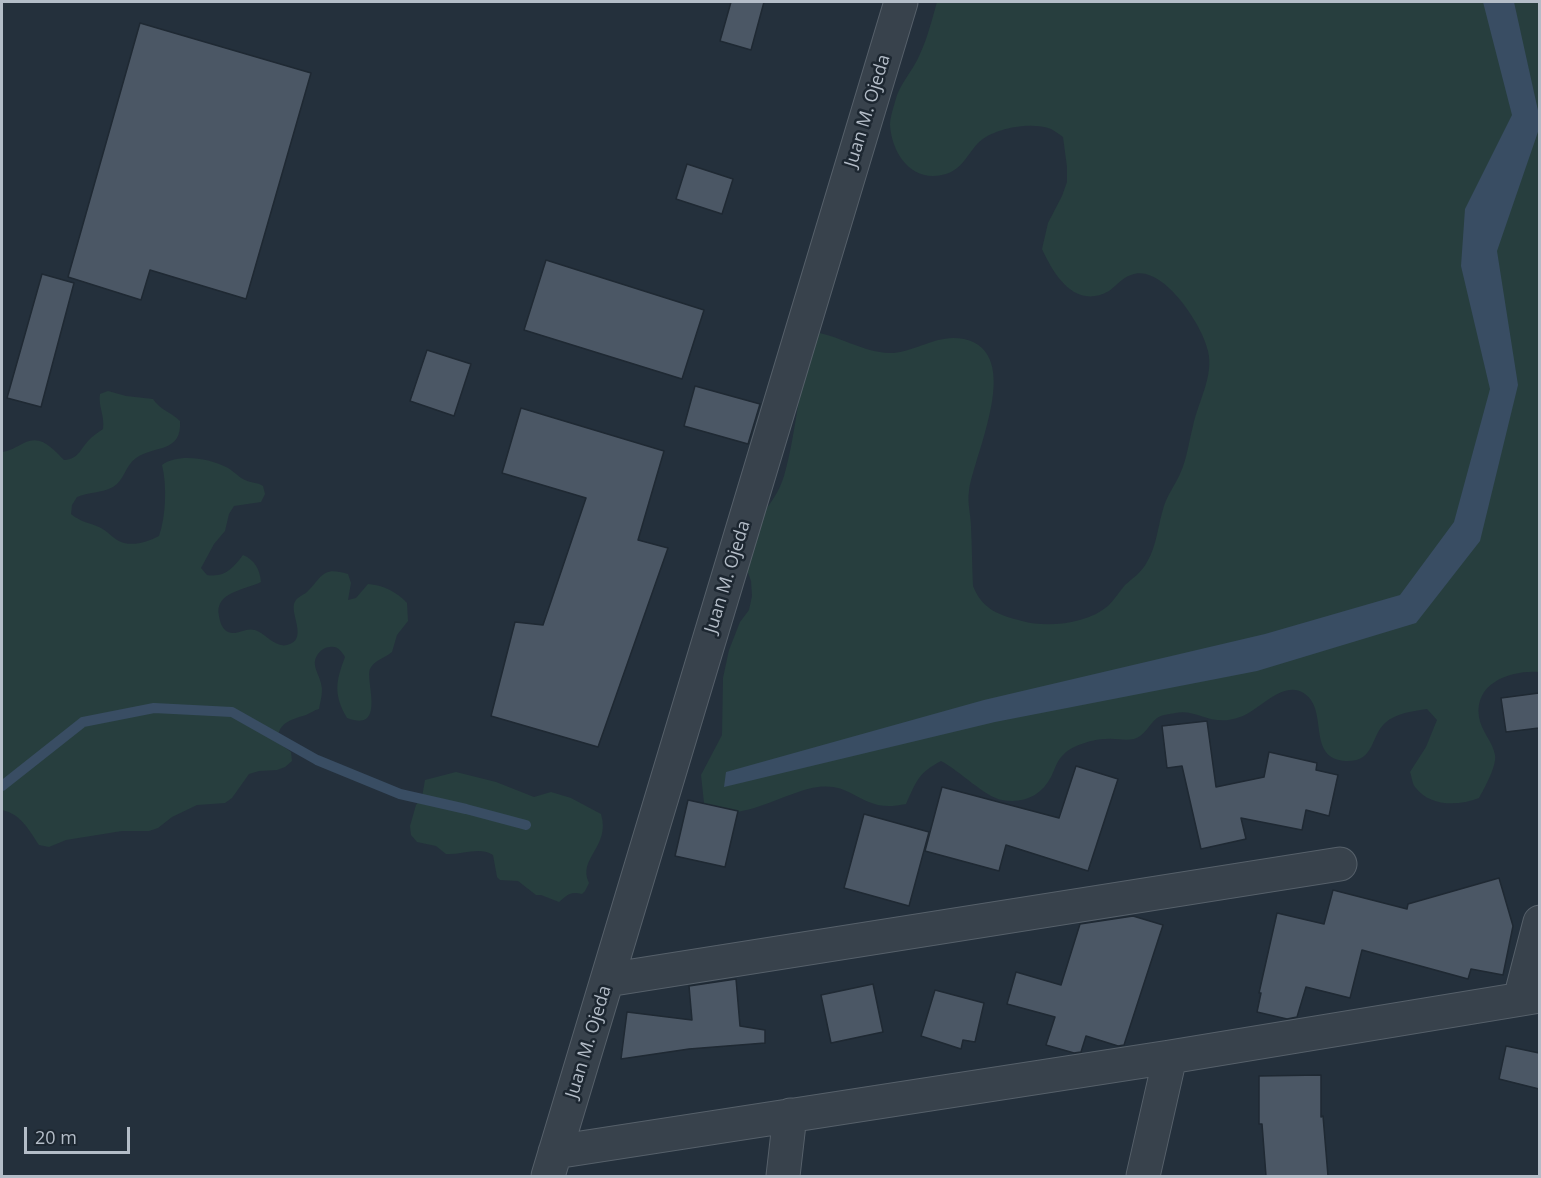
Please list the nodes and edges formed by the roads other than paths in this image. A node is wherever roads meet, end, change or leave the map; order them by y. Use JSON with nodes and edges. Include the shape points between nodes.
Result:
{"nodes":[{"id":1,"x":901,"y":2,"type":"edge"},
{"id":2,"x":1340,"y":864,"type":"dead end"},
{"id":3,"x":1539,"y":922,"type":"edge"},
{"id":4,"x":607,"y":980,"type":"junction"},
{"id":5,"x":1530,"y":998,"type":"edge"},
{"id":6,"x":1170,"y":1057,"type":"junction"},
{"id":7,"x":790,"y":1115,"type":"junction"},
{"id":8,"x":552,"y":1164,"type":"edge"},
{"id":9,"x":783,"y":1176,"type":"edge"},
{"id":10,"x":1143,"y":1176,"type":"edge"}],
"edges":[{"from":1,"to":4,"type":"street","name":"Juan M. Ojeda"},
{"from":2,"to":4,"type":"street"},
{"from":3,"to":5,"type":"street"},
{"from":4,"to":8,"type":"street","name":"Juan M. Ojeda"},
{"from":5,"to":6,"type":"street"},
{"from":6,"to":7,"type":"street"},
{"from":6,"to":10,"type":"street"},
{"from":7,"to":8,"type":"street"},
{"from":7,"to":9,"type":"street"}]}
